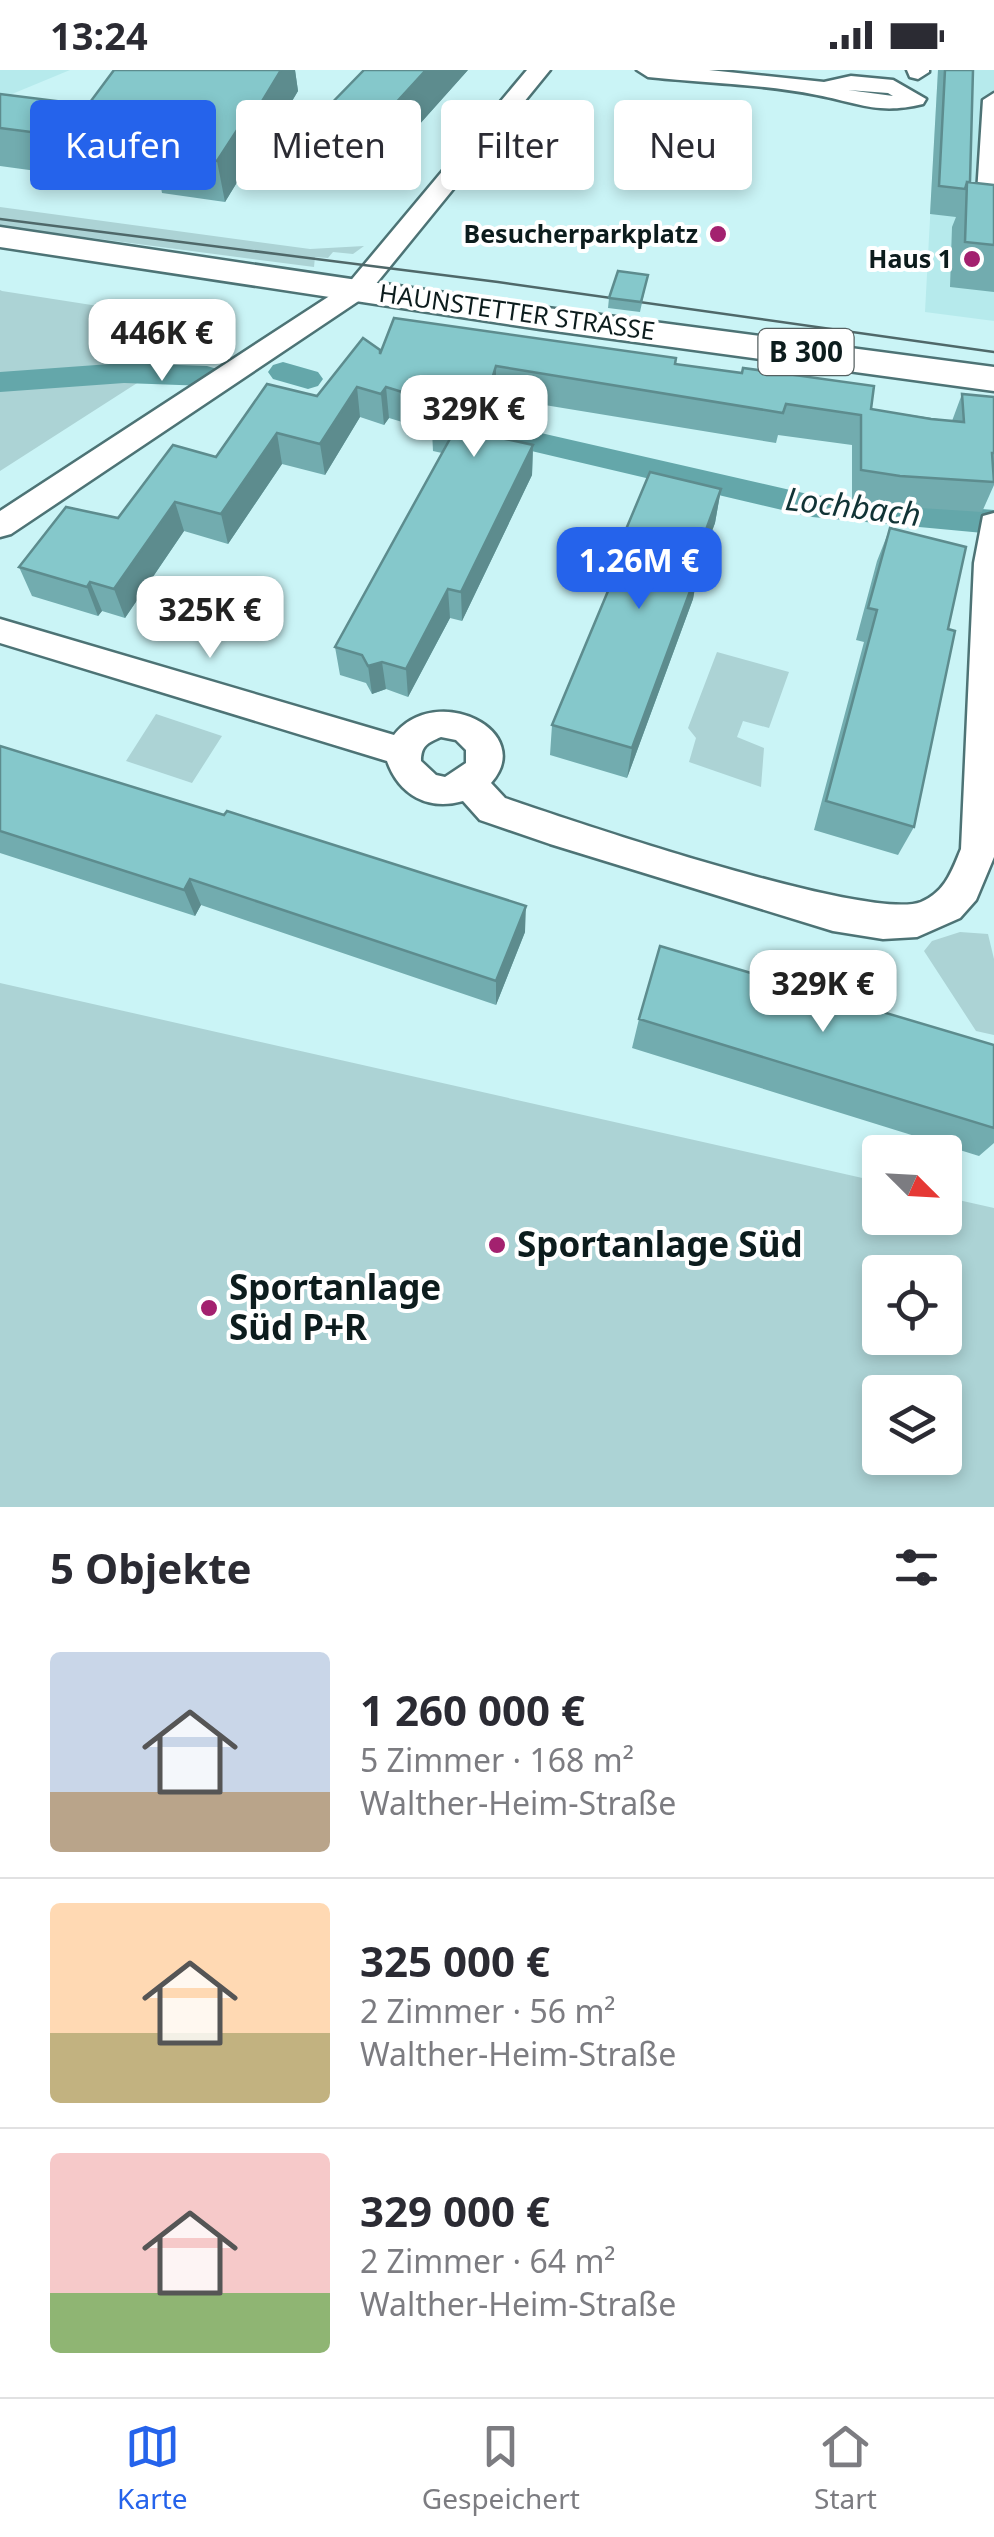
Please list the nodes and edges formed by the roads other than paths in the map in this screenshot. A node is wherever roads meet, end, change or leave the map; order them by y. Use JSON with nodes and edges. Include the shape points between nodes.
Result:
{"nodes":[{"id":1,"x":539,"y":70,"type":"edge"},
{"id":2,"x":648,"y":70,"type":"edge"},
{"id":3,"x":824,"y":89,"type":"dead end"},
{"id":4,"x":994,"y":100,"type":"edge"},
{"id":5,"x":994,"y":210,"type":"edge"},
{"id":6,"x":0,"y":239,"type":"edge"},
{"id":7,"x":357,"y":290,"type":"junction"},
{"id":8,"x":994,"y":379,"type":"edge"},
{"id":9,"x":0,"y":526,"type":"edge"},
{"id":10,"x":994,"y":526,"type":"edge"},
{"id":11,"x":0,"y":630,"type":"edge"},
{"id":12,"x":403,"y":752,"type":"junction"},
{"id":13,"x":469,"y":784,"type":"junction"}],
"edges":[{"from":1,"to":7,"type":"street"},
{"from":2,"to":3,"type":"street"},
{"from":4,"to":5,"type":"street","via":[[988,209]]},
{"from":6,"to":7,"type":"main road","name":"HAUNSTETTER STRASSE","number":"B 300"},
{"from":7,"to":8,"type":"main road","name":"HAUNSTETTER STRASSE","number":"B 300"},
{"from":7,"to":9,"type":"street"},
{"from":10,"to":13,"type":"street","via":[[979,849],[960,893],[929,917],[880,924],[818,910],[493,809]]},
{"from":11,"to":12,"type":"street"},
{"from":12,"to":13,"type":"street","via":[[402,764],[416,784],[442,792]]},
{"from":12,"to":13,"type":"street","via":[[426,726],[466,728],[486,757]]}]}
